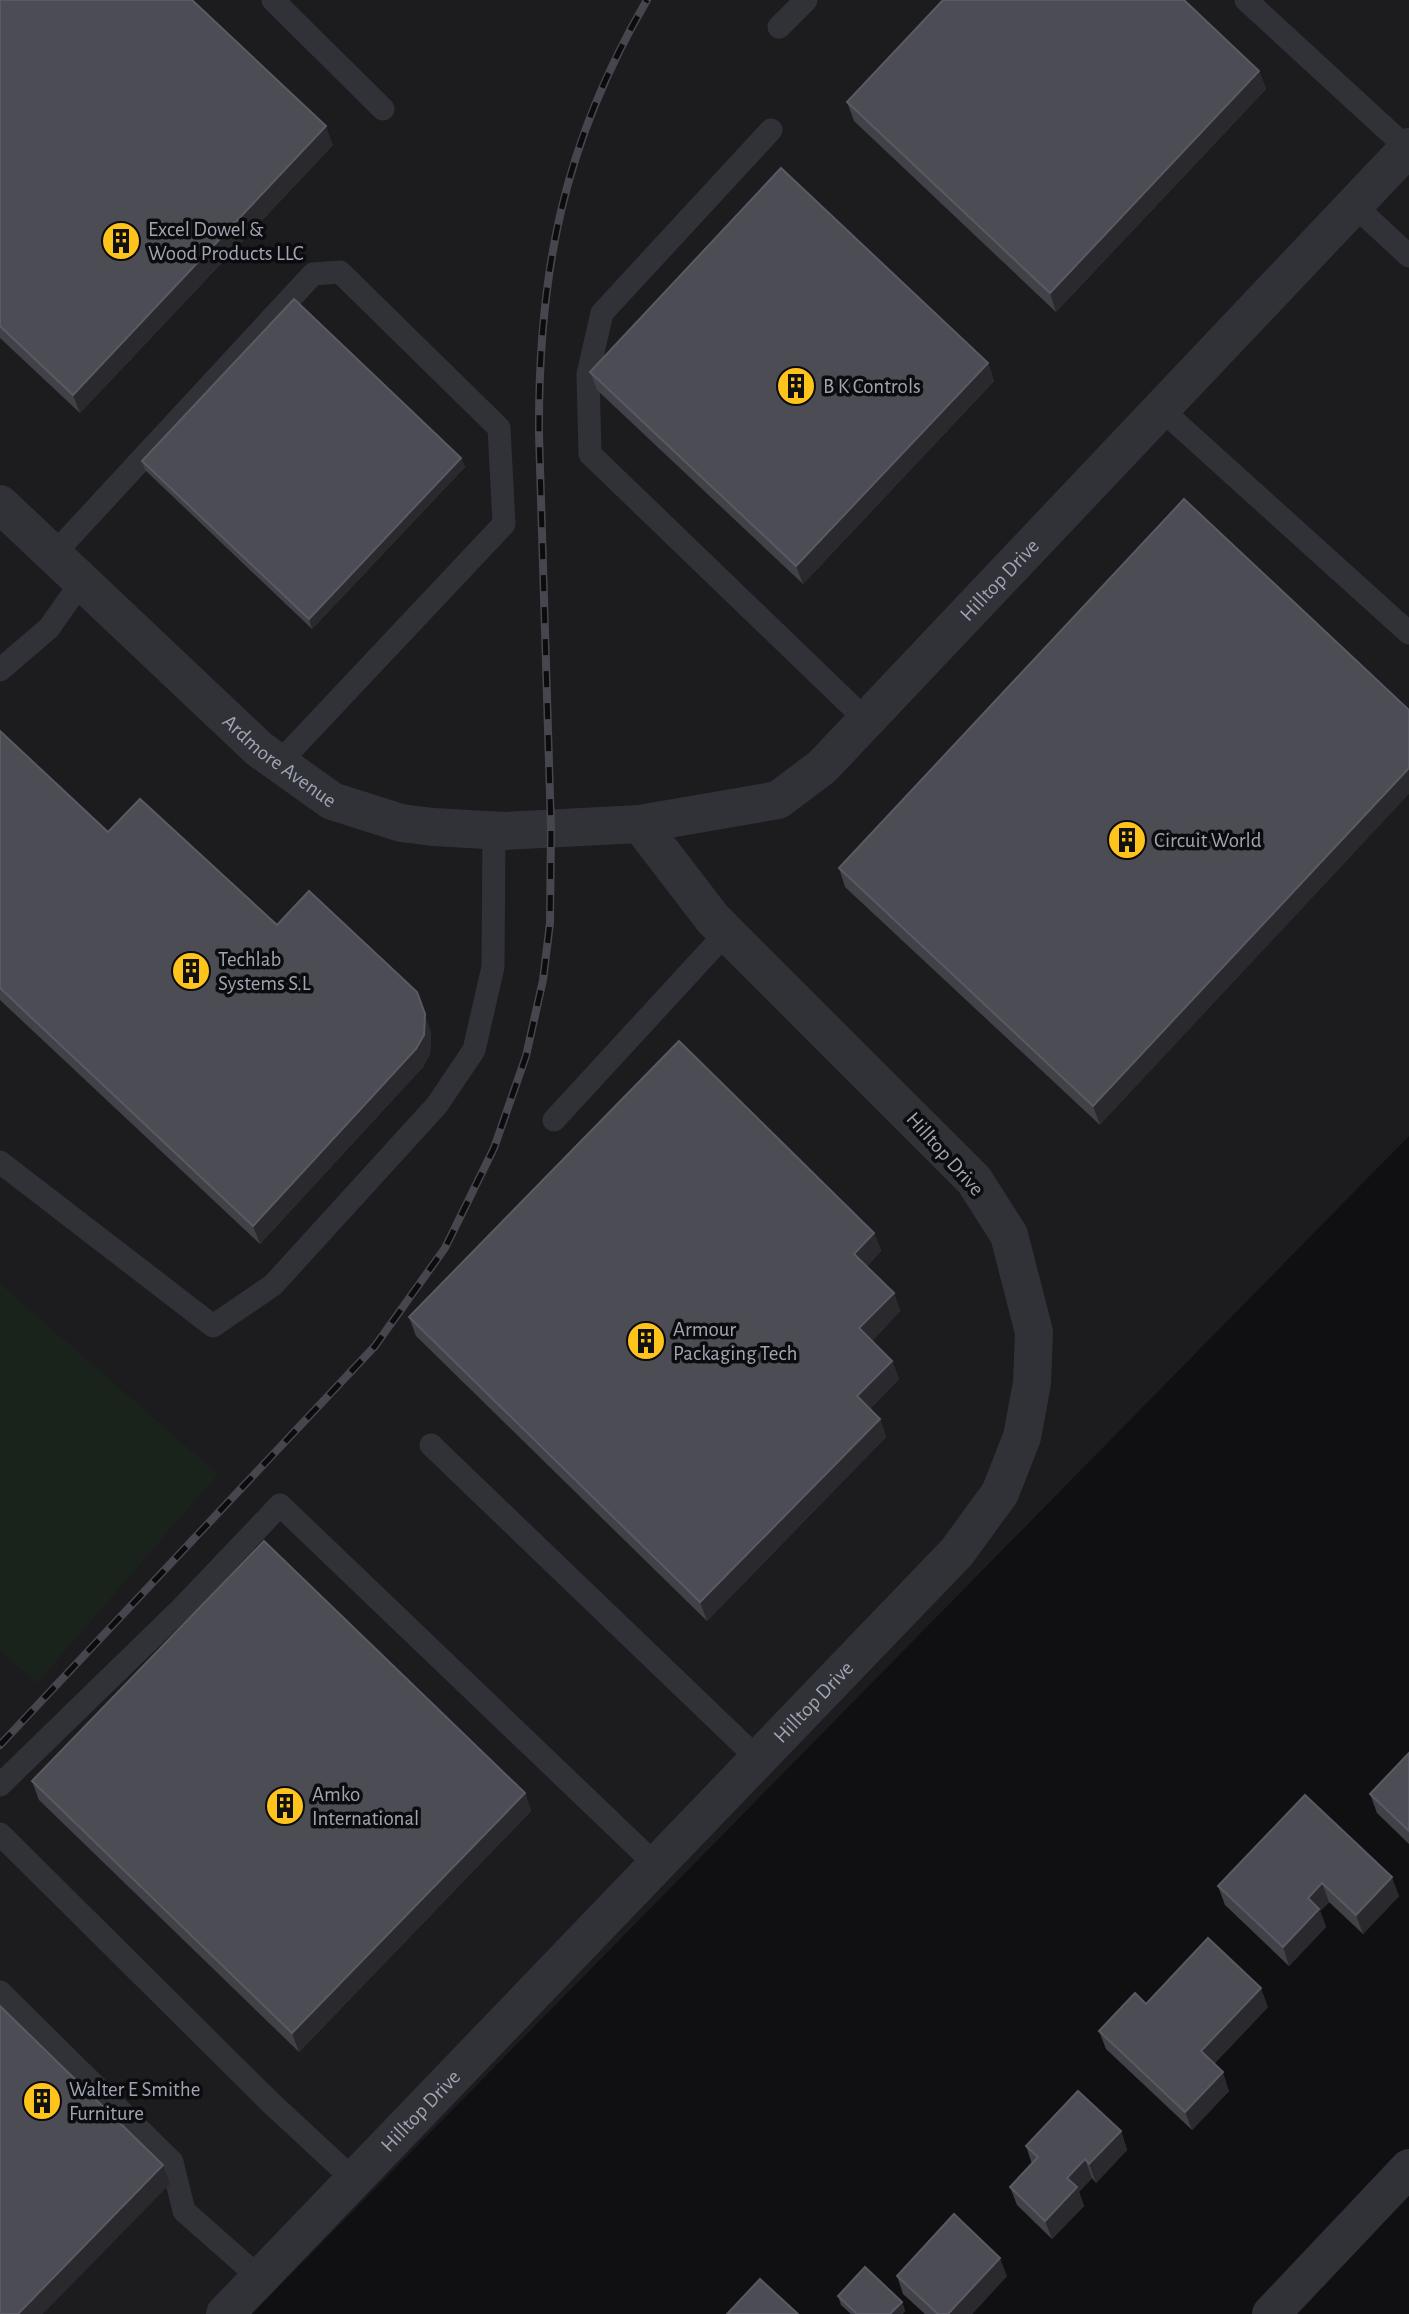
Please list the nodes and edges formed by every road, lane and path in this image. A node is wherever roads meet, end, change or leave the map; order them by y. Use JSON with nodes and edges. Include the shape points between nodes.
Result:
{"nodes":[{"id":1,"x":273,"y":0,"type":"edge"},
{"id":2,"x":806,"y":0,"type":"edge"},
{"id":3,"x":1246,"y":0,"type":"edge"},
{"id":4,"x":779,"y":27,"type":"dead end"},
{"id":5,"x":383,"y":109,"type":"dead end"},
{"id":6,"x":771,"y":130,"type":"dead end"},
{"id":7,"x":1408,"y":147,"type":"edge"},
{"id":8,"x":1354,"y":205,"type":"junction"},
{"id":9,"x":1409,"y":256,"type":"edge"},
{"id":10,"x":1161,"y":409,"type":"junction"},
{"id":11,"x":0,"y":504,"type":"edge"},
{"id":12,"x":53,"y":555,"type":"junction"},
{"id":13,"x":82,"y":582,"type":"junction"},
{"id":14,"x":1409,"y":633,"type":"edge"},
{"id":15,"x":0,"y":670,"type":"edge"},
{"id":16,"x":866,"y":720,"type":"junction"},
{"id":17,"x":279,"y":764,"type":"junction"},
{"id":18,"x":640,"y":824,"type":"junction"},
{"id":19,"x":494,"y":830,"type":"junction"},
{"id":20,"x":727,"y":932,"type":"junction"},
{"id":21,"x":554,"y":1120,"type":"dead end"},
{"id":22,"x":0,"y":1162,"type":"edge"},
{"id":23,"x":431,"y":1445,"type":"dead end"},
{"id":24,"x":758,"y":1759,"type":"junction"},
{"id":25,"x":0,"y":1785,"type":"edge"},
{"id":26,"x":0,"y":1834,"type":"edge"},
{"id":27,"x":656,"y":1866,"type":"junction"},
{"id":28,"x":0,"y":1992,"type":"edge"},
{"id":29,"x":1409,"y":2168,"type":"edge"},
{"id":30,"x":354,"y":2179,"type":"junction"},
{"id":31,"x":260,"y":2278,"type":"junction"},
{"id":32,"x":225,"y":2314,"type":"edge"},
{"id":33,"x":1270,"y":2314,"type":"edge"}],
"edges":[{"from":1,"to":5,"type":"lane"},
{"from":2,"to":4,"type":"lane"},
{"from":3,"to":7,"type":"lane"},
{"from":6,"to":16,"type":"lane","via":[[602,313],[588,374],[590,454]]},
{"from":7,"to":8,"type":"street","name":"Hilltop Drive"},
{"from":8,"to":9,"type":"lane"},
{"from":8,"to":10,"type":"street","name":"Hilltop Drive"},
{"from":10,"to":14,"type":"lane"},
{"from":10,"to":16,"type":"street","name":"Hilltop Drive"},
{"from":11,"to":12,"type":"street","name":"Ardmore Avenue"},
{"from":12,"to":13,"type":"street","name":"Ardmore Avenue"},
{"from":12,"to":17,"type":"lane","via":[[313,274],[340,272],[499,428],[504,524]]},
{"from":13,"to":15,"type":"lane","via":[[49,628]]},
{"from":13,"to":17,"type":"street","name":"Ardmore Avenue"},
{"from":16,"to":18,"type":"street","name":"Hilltop Drive","via":[[822,766],[778,800]]},
{"from":17,"to":19,"type":"street","name":"Ardmore Avenue","via":[[332,801],[389,820]]},
{"from":18,"to":19,"type":"street","name":"Ardmore Avenue"},
{"from":18,"to":20,"type":"street","name":"Hilltop Drive"},
{"from":19,"to":22,"type":"lane","via":[[493,967],[474,1050],[437,1105],[273,1285],[213,1326]]},
{"from":20,"to":21,"type":"lane"},
{"from":20,"to":24,"type":"street","name":"Hilltop Drive","via":[[974,1180],[1009,1235],[1034,1332],[1032,1382],[1022,1437],[1000,1493],[957,1552]]},
{"from":23,"to":24,"type":"lane"},
{"from":24,"to":27,"type":"street","name":"Hilltop Drive"},
{"from":25,"to":27,"type":"lane","via":[[280,1505]]},
{"from":26,"to":30,"type":"lane","via":[[271,2103]]},
{"from":27,"to":30,"type":"street","name":"Hilltop Drive"},
{"from":28,"to":31,"type":"lane","via":[[172,2162],[184,2211]]},
{"from":29,"to":33,"type":"street"},
{"from":30,"to":31,"type":"street","name":"Hilltop Drive"},
{"from":31,"to":32,"type":"street","name":"Hilltop Drive"}]}
